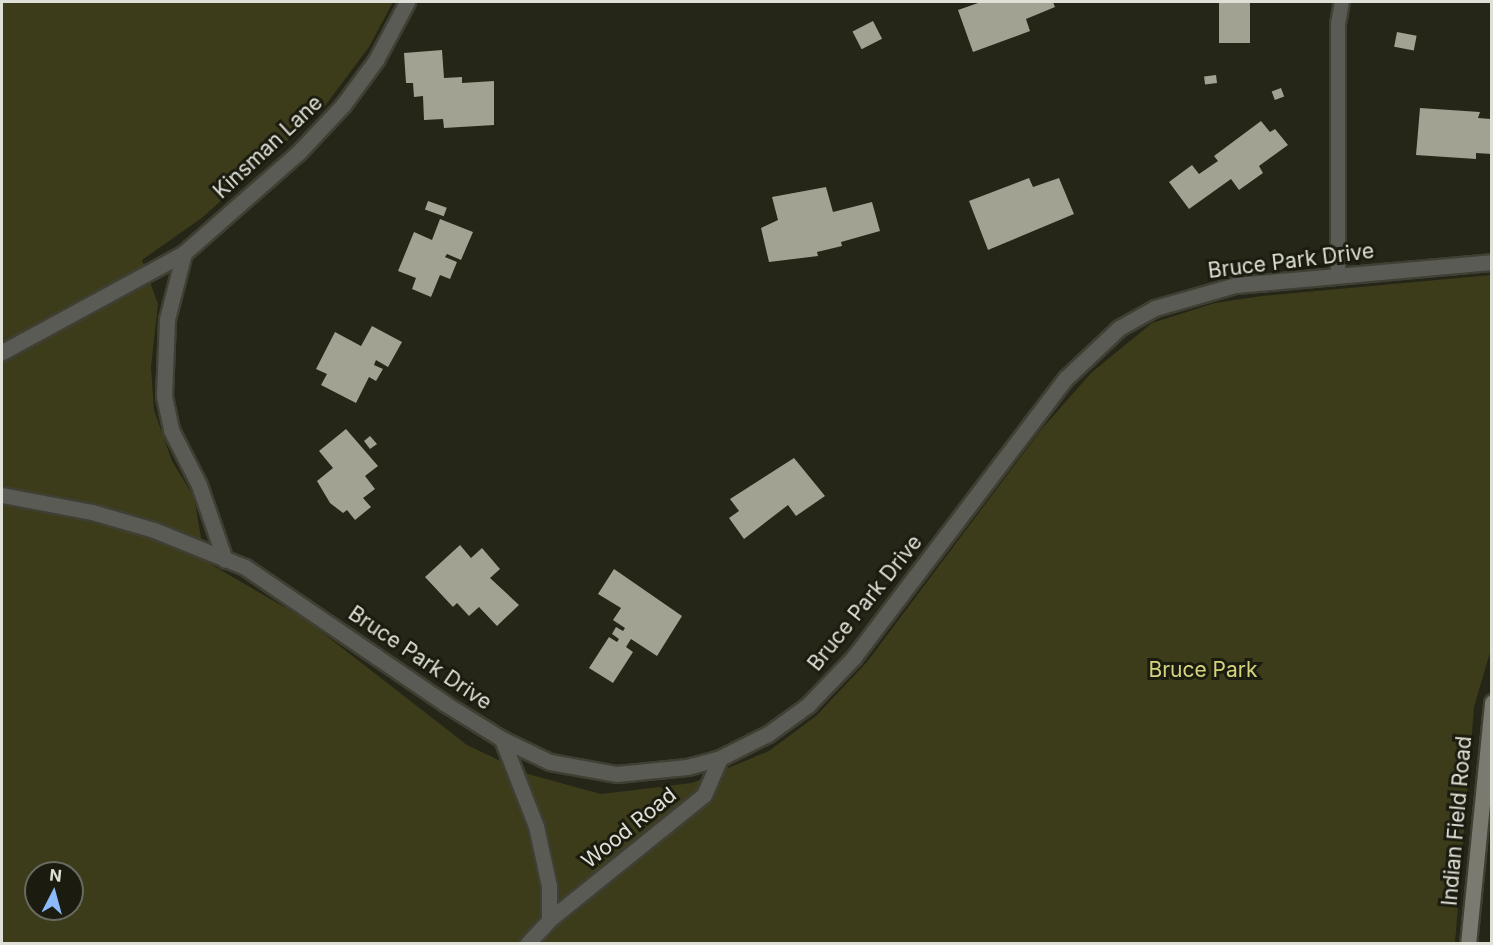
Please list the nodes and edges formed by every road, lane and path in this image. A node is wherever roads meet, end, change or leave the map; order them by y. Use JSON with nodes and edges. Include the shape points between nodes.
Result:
{"nodes":[{"id":1,"x":407,"y":2,"type":"edge"},
{"id":2,"x":1342,"y":2,"type":"edge"},
{"id":3,"x":184,"y":253,"type":"junction"},
{"id":4,"x":1491,"y":262,"type":"edge"},
{"id":5,"x":1338,"y":273,"type":"junction"},
{"id":6,"x":2,"y":352,"type":"edge"},
{"id":7,"x":2,"y":495,"type":"edge"},
{"id":8,"x":225,"y":560,"type":"junction"},
{"id":9,"x":1491,"y":702,"type":"edge"},
{"id":10,"x":502,"y":739,"type":"junction"},
{"id":11,"x":720,"y":758,"type":"junction"},
{"id":12,"x":549,"y":920,"type":"junction"},
{"id":13,"x":526,"y":944,"type":"edge"},
{"id":14,"x":1468,"y":944,"type":"edge"}],
"edges":[{"from":1,"to":3,"type":"street","name":"Kinsman Lane","via":[[376,60],[343,105],[298,153]]},
{"from":2,"to":5,"type":"lane","via":[[1338,24]]},
{"from":3,"to":6,"type":"street","name":"Kinsman Lane"},
{"from":3,"to":8,"type":"street","via":[[166,319],[164,396],[171,430],[199,485]]},
{"from":4,"to":5,"type":"street","name":"Bruce Park Drive"},
{"from":5,"to":11,"type":"street","name":"Bruce Park Drive","via":[[1235,285],[1195,294],[1155,308],[1104,340],[1065,378],[1025,427],[854,657],[808,705],[768,734]]},
{"from":7,"to":8,"type":"street","name":"Bruce Park Drive","via":[[92,512],[154,530]]},
{"from":8,"to":10,"type":"street","name":"Bruce Park Drive","via":[[286,592]]},
{"from":9,"to":14,"type":"main road","name":"Indian Field Road"},
{"from":10,"to":11,"type":"street","name":"Bruce Park Drive","via":[[550,762],[617,774],[687,767]]},
{"from":10,"to":12,"type":"street","via":[[536,826],[549,886]]},
{"from":11,"to":12,"type":"street","name":"Wood Road","via":[[704,795]]},
{"from":12,"to":13,"type":"street","name":"Wood Road"}]}
